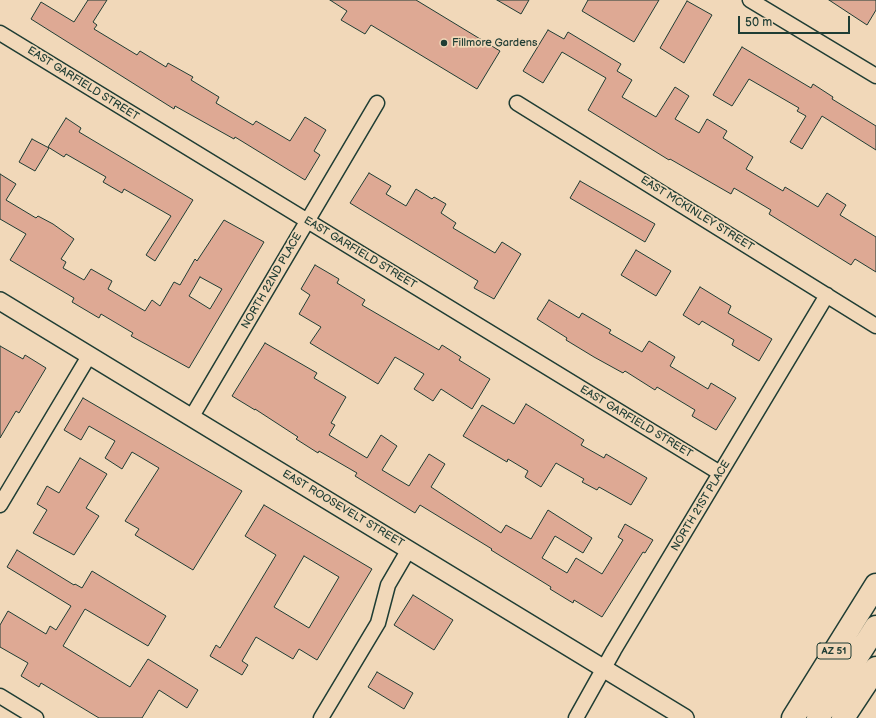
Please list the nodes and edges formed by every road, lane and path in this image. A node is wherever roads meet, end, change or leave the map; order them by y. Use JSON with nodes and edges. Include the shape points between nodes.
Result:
{"nodes":[{"id":1,"x":750,"y":0,"type":"edge"},
{"id":2,"x":0,"y":33,"type":"edge"},
{"id":3,"x":876,"y":76,"type":"edge"},
{"id":4,"x":378,"y":103,"type":"dead end"},
{"id":5,"x":517,"y":103,"type":"dead end"},
{"id":6,"x":307,"y":221,"type":"junction"},
{"id":7,"x":827,"y":295,"type":"junction"},
{"id":8,"x":0,"y":301,"type":"edge"},
{"id":9,"x":876,"y":326,"type":"edge"},
{"id":10,"x":89,"y":356,"type":"junction"},
{"id":11,"x":191,"y":418,"type":"junction"},
{"id":12,"x":720,"y":473,"type":"junction"},
{"id":13,"x":0,"y":505,"type":"edge"},
{"id":14,"x":410,"y":549,"type":"junction"},
{"id":15,"x":876,"y":585,"type":"edge"},
{"id":16,"x":876,"y":627,"type":"edge"},
{"id":17,"x":876,"y":668,"type":"edge"},
{"id":18,"x":604,"y":669,"type":"junction"},
{"id":19,"x":0,"y":696,"type":"edge"},
{"id":20,"x":36,"y":718,"type":"edge"},
{"id":21,"x":321,"y":718,"type":"edge"},
{"id":22,"x":576,"y":718,"type":"edge"},
{"id":23,"x":685,"y":718,"type":"edge"},
{"id":24,"x":793,"y":718,"type":"edge"},
{"id":25,"x":818,"y":718,"type":"edge"},
{"id":26,"x":843,"y":718,"type":"edge"}],
"edges":[{"from":1,"to":3,"type":"street"},
{"from":2,"to":6,"type":"street","name":"EAST GARFIELD STREET"},
{"from":4,"to":6,"type":"street","name":"NORTH 22ND PLACE"},
{"from":5,"to":7,"type":"street","name":"EAST MCKINLEY STREET"},
{"from":6,"to":11,"type":"street","name":"NORTH 22ND PLACE"},
{"from":6,"to":12,"type":"street","name":"EAST GARFIELD STREET"},
{"from":7,"to":9,"type":"street","name":"EAST MCKINLEY STREET"},
{"from":7,"to":12,"type":"street","name":"NORTH 21ST PLACE"},
{"from":8,"to":10,"type":"street","name":"EAST ROOSEVELT STREET"},
{"from":10,"to":11,"type":"street","name":"EAST ROOSEVELT STREET"},
{"from":10,"to":13,"type":"street"},
{"from":11,"to":14,"type":"street","name":"EAST ROOSEVELT STREET"},
{"from":12,"to":18,"type":"street","name":"NORTH 21ST PLACE"},
{"from":14,"to":18,"type":"street","name":"EAST ROOSEVELT STREET"},
{"from":14,"to":21,"type":"street","via":[[388,585],[378,623]]},
{"from":15,"to":24,"type":"highway","number":"AZ 51"},
{"from":16,"to":25,"type":"highway"},
{"from":17,"to":26,"type":"highway"},
{"from":18,"to":22,"type":"street","name":"NORTH 21ST PLACE"},
{"from":18,"to":23,"type":"street","name":"EAST ROOSEVELT STREET"},
{"from":19,"to":20,"type":"street"}]}
